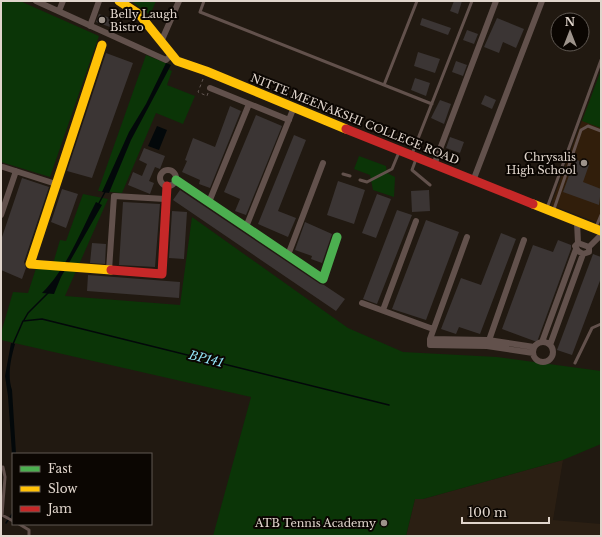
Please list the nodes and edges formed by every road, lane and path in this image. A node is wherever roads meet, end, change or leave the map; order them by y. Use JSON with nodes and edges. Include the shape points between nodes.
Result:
{"nodes":[{"id":1,"x":36,"y":1,"type":"edge"},
{"id":2,"x":63,"y":1,"type":"edge"},
{"id":3,"x":99,"y":1,"type":"edge"},
{"id":4,"x":120,"y":1,"type":"edge"},
{"id":5,"x":179,"y":1,"type":"edge"},
{"id":6,"x":204,"y":1,"type":"edge"},
{"id":7,"x":417,"y":1,"type":"edge"},
{"id":8,"x":472,"y":1,"type":"edge"},
{"id":9,"x":496,"y":1,"type":"edge"},
{"id":10,"x":542,"y":1,"type":"edge"},
{"id":11,"x":59,"y":11,"type":"junction"},
{"id":12,"x":90,"y":26,"type":"junction"},
{"id":13,"x":161,"y":42,"type":"junction"},
{"id":14,"x":102,"y":45,"type":"dead end"},
{"id":15,"x":171,"y":55,"type":"junction"},
{"id":16,"x":601,"y":60,"type":"edge"},
{"id":17,"x":384,"y":85,"type":"junction"},
{"id":18,"x":210,"y":88,"type":"dead end"},
{"id":19,"x":249,"y":104,"type":"junction"},
{"id":20,"x":432,"y":104,"type":"junction"},
{"id":21,"x":294,"y":107,"type":"junction"},
{"id":22,"x":289,"y":120,"type":"junction"},
{"id":23,"x":601,"y":131,"type":"edge"},
{"id":24,"x":399,"y":151,"type":"junction"},
{"id":25,"x":414,"y":157,"type":"junction"},
{"id":26,"x":322,"y":163,"type":"dead end"},
{"id":27,"x":434,"y":165,"type":"junction"},
{"id":28,"x":4,"y":167,"type":"dead end"},
{"id":29,"x":16,"y":171,"type":"junction"},
{"id":30,"x":343,"y":174,"type":"dead end"},
{"id":31,"x":350,"y":176,"type":"dead end"},
{"id":32,"x":176,"y":180,"type":"junction"},
{"id":33,"x":360,"y":180,"type":"dead end"},
{"id":34,"x":473,"y":181,"type":"junction"},
{"id":35,"x":56,"y":184,"type":"junction"},
{"id":36,"x":430,"y":185,"type":"dead end"},
{"id":37,"x":167,"y":186,"type":"junction"},
{"id":38,"x":165,"y":199,"type":"junction"},
{"id":39,"x":209,"y":202,"type":"junction"},
{"id":40,"x":549,"y":211,"type":"junction"},
{"id":41,"x":1,"y":215,"type":"edge"},
{"id":42,"x":601,"y":215,"type":"edge"},
{"id":43,"x":416,"y":221,"type":"dead end"},
{"id":44,"x":577,"y":222,"type":"junction"},
{"id":45,"x":246,"y":227,"type":"junction"},
{"id":46,"x":599,"y":232,"type":"edge"},
{"id":47,"x":467,"y":236,"type":"dead end"},
{"id":48,"x":337,"y":237,"type":"dead end"},
{"id":49,"x":524,"y":240,"type":"dead end"},
{"id":50,"x":577,"y":246,"type":"junction"},
{"id":51,"x":589,"y":247,"type":"junction"},
{"id":52,"x":583,"y":254,"type":"junction"},
{"id":53,"x":288,"y":255,"type":"junction"},
{"id":54,"x":109,"y":270,"type":"junction"},
{"id":55,"x":362,"y":303,"type":"dead end"},
{"id":56,"x":383,"y":310,"type":"junction"},
{"id":57,"x":601,"y":324,"type":"edge"},
{"id":58,"x":433,"y":329,"type":"junction"},
{"id":59,"x":542,"y":342,"type":"junction"},
{"id":60,"x":487,"y":343,"type":"junction"},
{"id":61,"x":550,"y":346,"type":"junction"},
{"id":62,"x":534,"y":350,"type":"junction"},
{"id":63,"x":575,"y":364,"type":"dead end"},
{"id":64,"x":1,"y":468,"type":"edge"},
{"id":65,"x":2,"y":516,"type":"edge"},
{"id":66,"x":12,"y":521,"type":"edge"},
{"id":67,"x":21,"y":525,"type":"edge"},
{"id":68,"x":29,"y":536,"type":"edge"}],
"edges":[{"from":1,"to":11,"type":"street"},
{"from":2,"to":11,"type":"street"},
{"from":3,"to":12,"type":"street"},
{"from":4,"to":13,"type":"street","name":"NITTE MEENAKSHI COLLEGE ROAD","via":[[139,14]]},
{"from":5,"to":13,"type":"street"},
{"from":6,"to":17,"type":"lane","via":[[200,12]]},
{"from":7,"to":17,"type":"lane"},
{"from":8,"to":20,"type":"lane"},
{"from":9,"to":27,"type":"street"},
{"from":10,"to":34,"type":"street"},
{"from":11,"to":12,"type":"street"},
{"from":12,"to":15,"type":"street","via":[[166,60]]},
{"from":13,"to":15,"type":"street","name":"NITTE MEENAKSHI COLLEGE ROAD"},
{"from":14,"to":35,"type":"street"},
{"from":15,"to":21,"type":"street","name":"NITTE MEENAKSHI COLLEGE ROAD","via":[[177,61],[206,70]]},
{"from":16,"to":40,"type":"lane"},
{"from":17,"to":20,"type":"lane"},
{"from":18,"to":19,"type":"street"},
{"from":19,"to":22,"type":"street"},
{"from":19,"to":39,"type":"street"},
{"from":20,"to":25,"type":"lane"},
{"from":21,"to":22,"type":"street"},
{"from":21,"to":24,"type":"street","name":"NITTE MEENAKSHI COLLEGE ROAD"},
{"from":22,"to":45,"type":"street"},
{"from":23,"to":40,"type":"lane","via":[[588,126],[581,130]]},
{"from":24,"to":25,"type":"street","name":"NITTE MEENAKSHI COLLEGE ROAD"},
{"from":24,"to":33,"type":"lane","via":[[392,169],[368,182]]},
{"from":25,"to":27,"type":"street","name":"NITTE MEENAKSHI COLLEGE ROAD"},
{"from":25,"to":36,"type":"lane","via":[[412,170]]},
{"from":26,"to":53,"type":"street"},
{"from":27,"to":34,"type":"street","name":"NITTE MEENAKSHI COLLEGE ROAD"},
{"from":28,"to":29,"type":"street"},
{"from":29,"to":35,"type":"street"},
{"from":29,"to":41,"type":"street"},
{"from":30,"to":31,"type":"lane"},
{"from":32,"to":37,"type":"street"},
{"from":32,"to":37,"type":"street","via":[[173,172],[164,171],[160,180]]},
{"from":32,"to":39,"type":"street"},
{"from":34,"to":40,"type":"street","name":"NITTE MEENAKSHI COLLEGE ROAD"},
{"from":35,"to":54,"type":"street","via":[[30,264]]},
{"from":37,"to":38,"type":"street"},
{"from":38,"to":54,"type":"street","via":[[114,196]]},
{"from":38,"to":54,"type":"street","via":[[162,274]]},
{"from":39,"to":45,"type":"street"},
{"from":40,"to":44,"type":"street","name":"NITTE MEENAKSHI COLLEGE ROAD"},
{"from":42,"to":46,"type":"lane"},
{"from":43,"to":56,"type":"street"},
{"from":44,"to":46,"type":"street","name":"NITTE MEENAKSHI COLLEGE ROAD"},
{"from":44,"to":50,"type":"street"},
{"from":45,"to":53,"type":"street"},
{"from":46,"to":51,"type":"street"},
{"from":47,"to":58,"type":"street"},
{"from":48,"to":53,"type":"street","via":[[323,279]]},
{"from":49,"to":60,"type":"street"},
{"from":50,"to":51,"type":"street"},
{"from":50,"to":52,"type":"street"},
{"from":50,"to":59,"type":"street"},
{"from":51,"to":52,"type":"street","via":[[589,252]]},
{"from":52,"to":61,"type":"street"},
{"from":55,"to":56,"type":"street"},
{"from":56,"to":58,"type":"street"},
{"from":57,"to":63,"type":"lane","via":[[592,328]]},
{"from":58,"to":60,"type":"street","via":[[430,345]]},
{"from":59,"to":61,"type":"street"},
{"from":59,"to":62,"type":"street"},
{"from":60,"to":62,"type":"street"},
{"from":61,"to":62,"type":"street","via":[[552,354],[548,360],[539,361]]},
{"from":64,"to":65,"type":"lane","via":[[5,476]]},
{"from":65,"to":66,"type":"lane"},
{"from":67,"to":68,"type":"lane","via":[[29,530]]}]}
